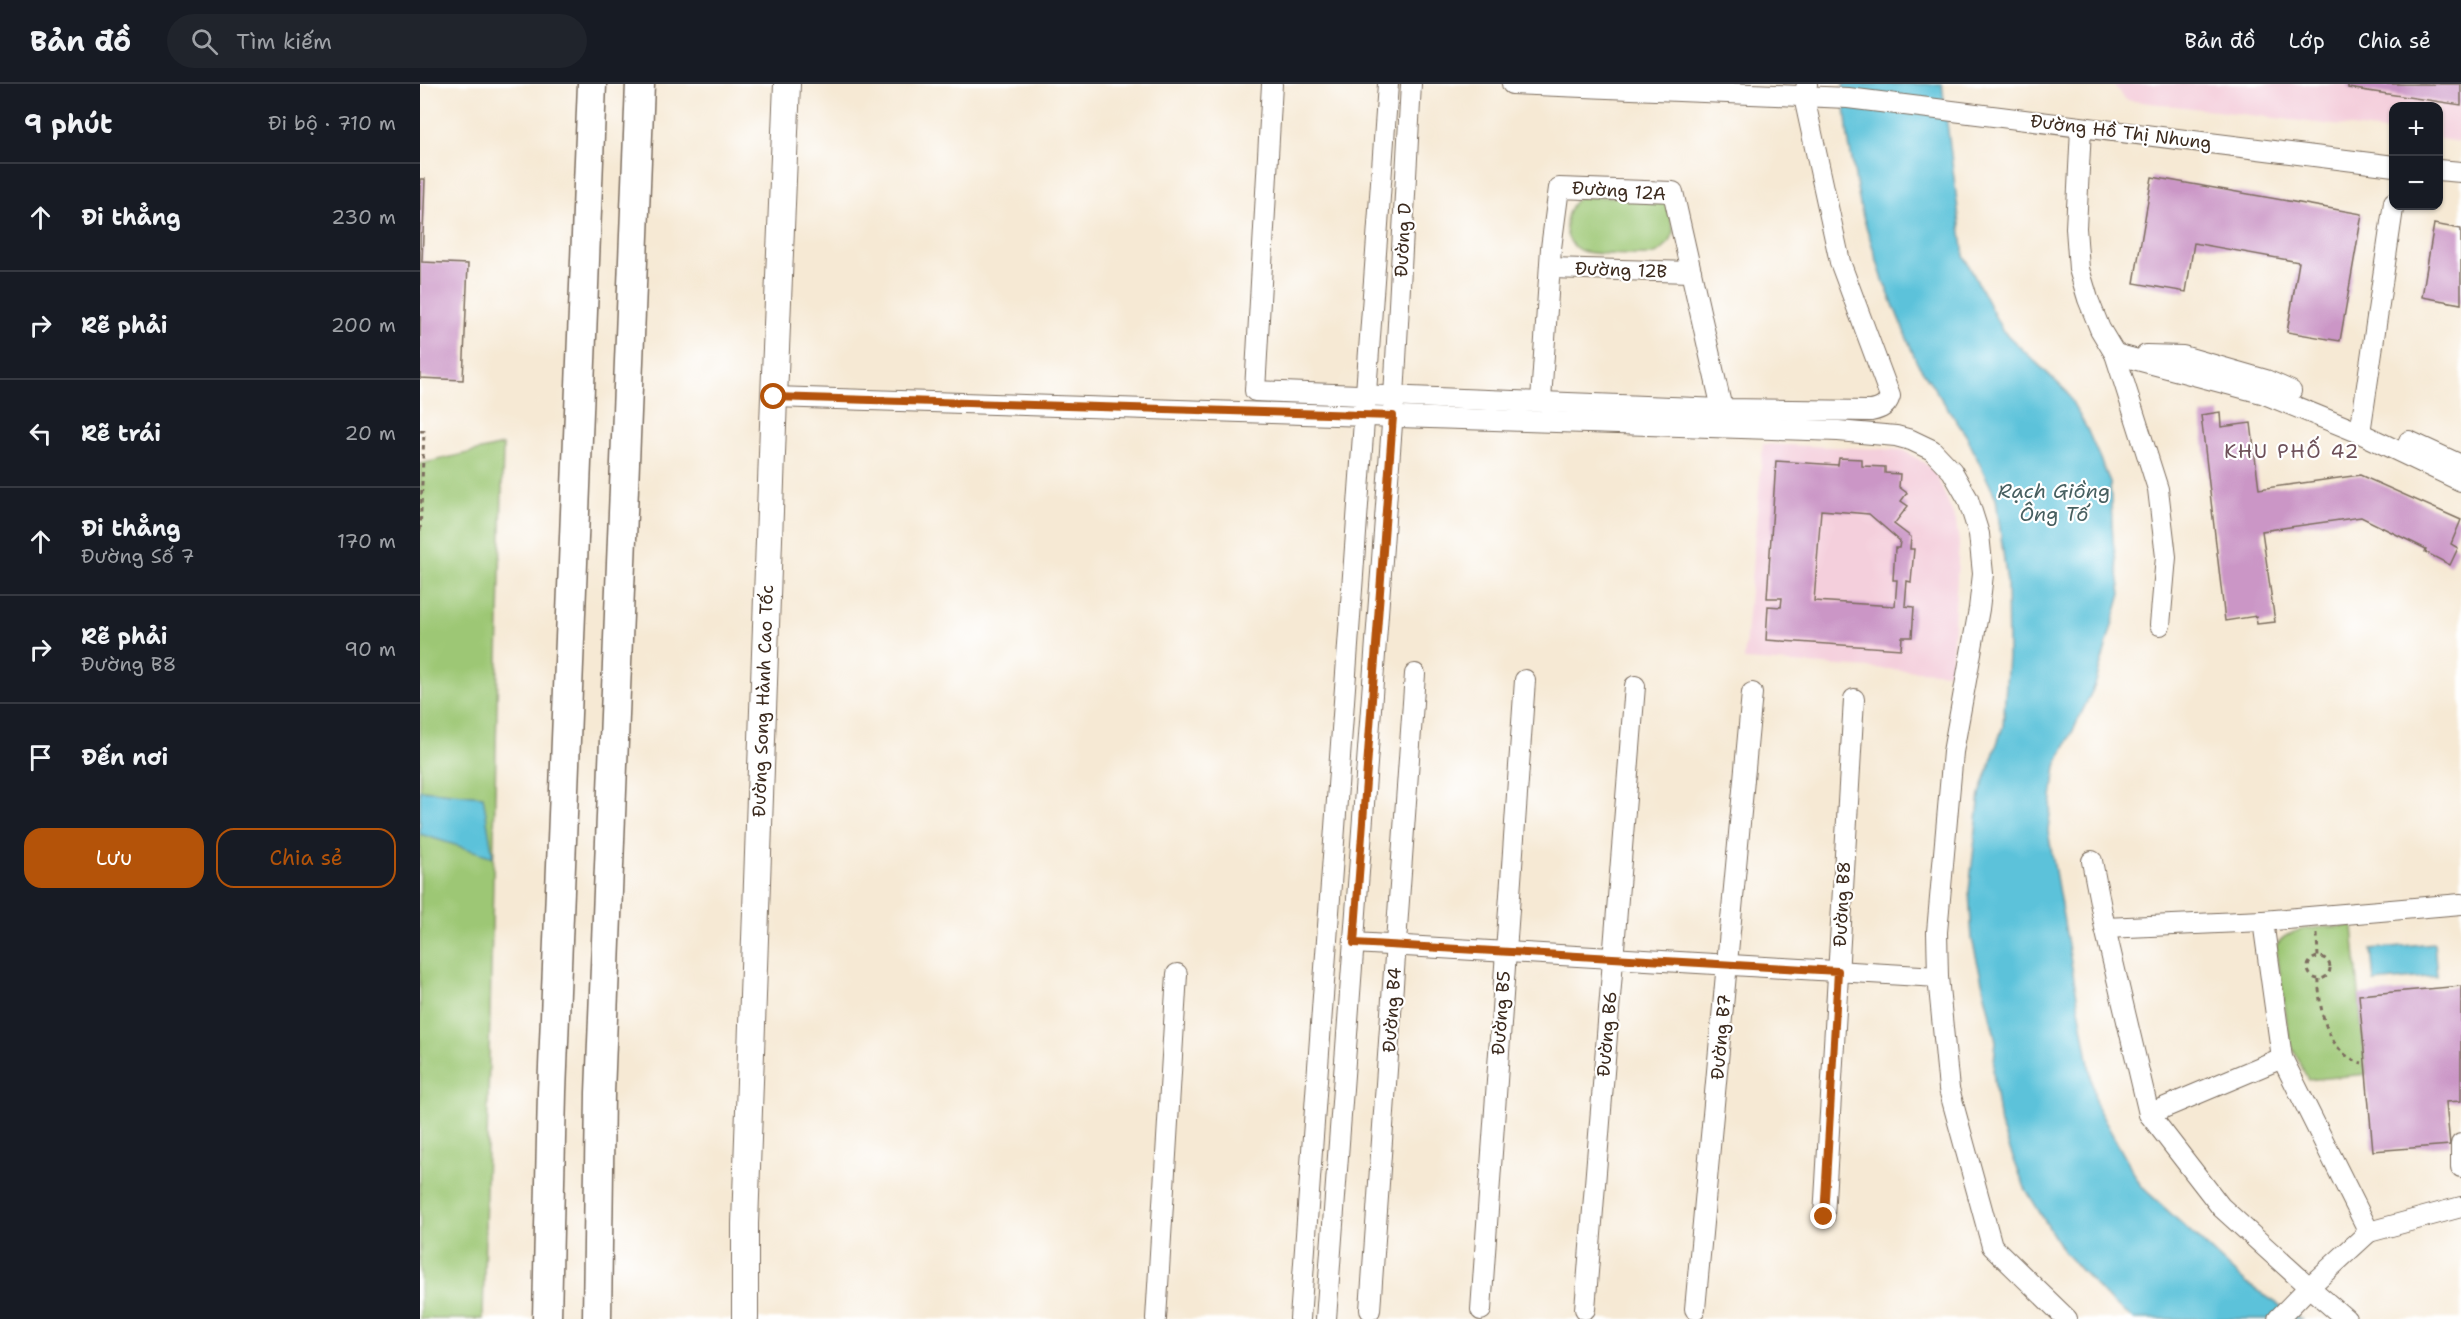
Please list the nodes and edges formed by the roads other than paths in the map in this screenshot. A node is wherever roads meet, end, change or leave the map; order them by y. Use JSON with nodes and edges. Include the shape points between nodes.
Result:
{"nodes":[{"id":1,"x":592,"y":84,"type":"edge"},
{"id":2,"x":640,"y":84,"type":"edge"},
{"id":3,"x":787,"y":84,"type":"edge"},
{"id":4,"x":1272,"y":84,"type":"edge"},
{"id":5,"x":1389,"y":84,"type":"edge"},
{"id":6,"x":1411,"y":84,"type":"edge"},
{"id":7,"x":1512,"y":84,"type":"edge"},
{"id":8,"x":1561,"y":85,"type":"edge"},
{"id":9,"x":1806,"y":90,"type":"edge"},
{"id":10,"x":2081,"y":129,"type":"junction"},
{"id":11,"x":2389,"y":165,"type":"edge"},
{"id":12,"x":2443,"y":170,"type":"edge"},
{"id":13,"x":2461,"y":172,"type":"edge"},
{"id":14,"x":2393,"y":210,"type":"edge"},
{"id":15,"x":1550,"y":268,"type":"junction"},
{"id":16,"x":1691,"y":272,"type":"junction"},
{"id":17,"x":2115,"y":354,"type":"junction"},
{"id":18,"x":774,"y":397,"type":"junction"},
{"id":19,"x":1541,"y":400,"type":"junction"},
{"id":20,"x":1366,"y":406,"type":"junction"},
{"id":21,"x":1394,"y":406,"type":"junction"},
{"id":22,"x":1722,"y":409,"type":"junction"},
{"id":23,"x":2362,"y":427,"type":"junction"},
{"id":24,"x":2461,"y":465,"type":"edge"},
{"id":25,"x":2461,"y":481,"type":"edge"},
{"id":26,"x":2160,"y":625,"type":"dead end"},
{"id":27,"x":1415,"y":674,"type":"dead end"},
{"id":28,"x":1524,"y":680,"type":"dead end"},
{"id":29,"x":1635,"y":686,"type":"dead end"},
{"id":30,"x":1752,"y":693,"type":"dead end"},
{"id":31,"x":1854,"y":699,"type":"dead end"},
{"id":32,"x":2092,"y":861,"type":"dead end"},
{"id":33,"x":2461,"y":903,"type":"edge"},
{"id":34,"x":2263,"y":921,"type":"junction"},
{"id":35,"x":2105,"y":928,"type":"junction"},
{"id":36,"x":1354,"y":943,"type":"junction"},
{"id":37,"x":1396,"y":945,"type":"junction"},
{"id":38,"x":1506,"y":951,"type":"junction"},
{"id":39,"x":1613,"y":958,"type":"junction"},
{"id":40,"x":1727,"y":965,"type":"junction"},
{"id":41,"x":1838,"y":971,"type":"junction"},
{"id":42,"x":1177,"y":974,"type":"dead end"},
{"id":43,"x":1938,"y":977,"type":"junction"},
{"id":44,"x":2282,"y":1058,"type":"junction"},
{"id":45,"x":2149,"y":1114,"type":"junction"},
{"id":46,"x":2461,"y":1144,"type":"edge"},
{"id":47,"x":2461,"y":1167,"type":"edge"},
{"id":48,"x":2461,"y":1207,"type":"edge"},
{"id":49,"x":1824,"y":1217,"type":"dead end"},
{"id":50,"x":2369,"y":1232,"type":"junction"},
{"id":51,"x":2309,"y":1287,"type":"junction"},
{"id":52,"x":1585,"y":1309,"type":"dead end"},
{"id":53,"x":1695,"y":1309,"type":"dead end"},
{"id":54,"x":1370,"y":1310,"type":"dead end"},
{"id":55,"x":1481,"y":1310,"type":"dead end"},
{"id":56,"x":548,"y":1319,"type":"edge"},
{"id":57,"x":597,"y":1319,"type":"edge"},
{"id":58,"x":745,"y":1319,"type":"edge"},
{"id":59,"x":1156,"y":1319,"type":"edge"},
{"id":60,"x":1300,"y":1319,"type":"edge"},
{"id":61,"x":1326,"y":1319,"type":"edge"},
{"id":62,"x":2067,"y":1319,"type":"edge"},
{"id":63,"x":2278,"y":1319,"type":"edge"},
{"id":64,"x":2346,"y":1319,"type":"edge"}],
"edges":[{"from":1,"to":56,"type":"highway","via":[[552,1092]]},
{"from":2,"to":57,"type":"highway","via":[[600,1093]]},
{"from":3,"to":18,"type":"main road","name":"Đường Song Hành Cao Tốc"},
{"from":4,"to":20,"type":"street","via":[[1255,391]]},
{"from":5,"to":20,"type":"street","name":"Đường D"},
{"from":6,"to":21,"type":"street","name":"Đường D"},
{"from":7,"to":8,"type":"street","name":"Đường Hồ Thị Nhung"},
{"from":8,"to":9,"type":"street","name":"Đường Hồ Thị Nhung"},
{"from":9,"to":10,"type":"street","name":"Đường Hồ Thị Nhung"},
{"from":9,"to":22,"type":"street","via":[[1840,262],[1890,396],[1887,404],[1871,411]]},
{"from":10,"to":11,"type":"street","name":"Đường Hồ Thị Nhung"},
{"from":10,"to":17,"type":"street","via":[[2076,228],[2079,269],[2100,329]]},
{"from":12,"to":13,"type":"street"},
{"from":14,"to":23,"type":"street"},
{"from":15,"to":16,"type":"street","name":"Đường 12B"},
{"from":15,"to":16,"type":"street","name":"Đường 12A","via":[[1559,188],[1570,188],[1673,192]]},
{"from":15,"to":19,"type":"street","name":"Đường 12A"},
{"from":16,"to":22,"type":"street","name":"Đường 12A"},
{"from":17,"to":23,"type":"street","via":[[2183,356]]},
{"from":17,"to":26,"type":"street","via":[[2158,489],[2166,557]]},
{"from":18,"to":20,"type":"street"},
{"from":18,"to":58,"type":"main road","name":"Đường Song Hành Cao Tốc"},
{"from":19,"to":21,"type":"street"},
{"from":19,"to":22,"type":"street"},
{"from":20,"to":21,"type":"street"},
{"from":20,"to":60,"type":"street","name":"Đường D"},
{"from":21,"to":36,"type":"street","name":"Đường D"},
{"from":21,"to":43,"type":"street","via":[[1838,431],[1896,436],[1932,450],[1952,471],[1968,499],[1979,534],[1983,574],[1953,752],[1937,932]]},
{"from":23,"to":24,"type":"street"},
{"from":23,"to":25,"type":"street"},
{"from":27,"to":37,"type":"street","name":"Đường B4"},
{"from":28,"to":38,"type":"street","name":"Đường B5"},
{"from":29,"to":39,"type":"street","name":"Đường B6"},
{"from":30,"to":40,"type":"street","name":"Đường B7"},
{"from":31,"to":41,"type":"street","name":"Đường B8"},
{"from":32,"to":35,"type":"street"},
{"from":33,"to":34,"type":"street"},
{"from":34,"to":35,"type":"street"},
{"from":34,"to":44,"type":"street"},
{"from":35,"to":45,"type":"street"},
{"from":36,"to":37,"type":"street"},
{"from":36,"to":61,"type":"street","name":"Đường D"},
{"from":37,"to":38,"type":"street"},
{"from":37,"to":54,"type":"street","name":"Đường B4"},
{"from":38,"to":39,"type":"street"},
{"from":38,"to":55,"type":"street","name":"Đường B5"},
{"from":39,"to":40,"type":"street"},
{"from":39,"to":52,"type":"street","name":"Đường B6"},
{"from":40,"to":41,"type":"street"},
{"from":40,"to":53,"type":"street","name":"Đường B7"},
{"from":41,"to":43,"type":"street"},
{"from":41,"to":49,"type":"street","name":"Đường B8"},
{"from":42,"to":59,"type":"street"},
{"from":43,"to":62,"type":"street","via":[[1949,1089],[1992,1246]]},
{"from":44,"to":45,"type":"street"},
{"from":44,"to":50,"type":"street"},
{"from":45,"to":51,"type":"street","via":[[2221,1207]]},
{"from":46,"to":47,"type":"street"},
{"from":48,"to":50,"type":"street"},
{"from":50,"to":51,"type":"street"},
{"from":51,"to":63,"type":"street"},
{"from":51,"to":64,"type":"street"}]}
